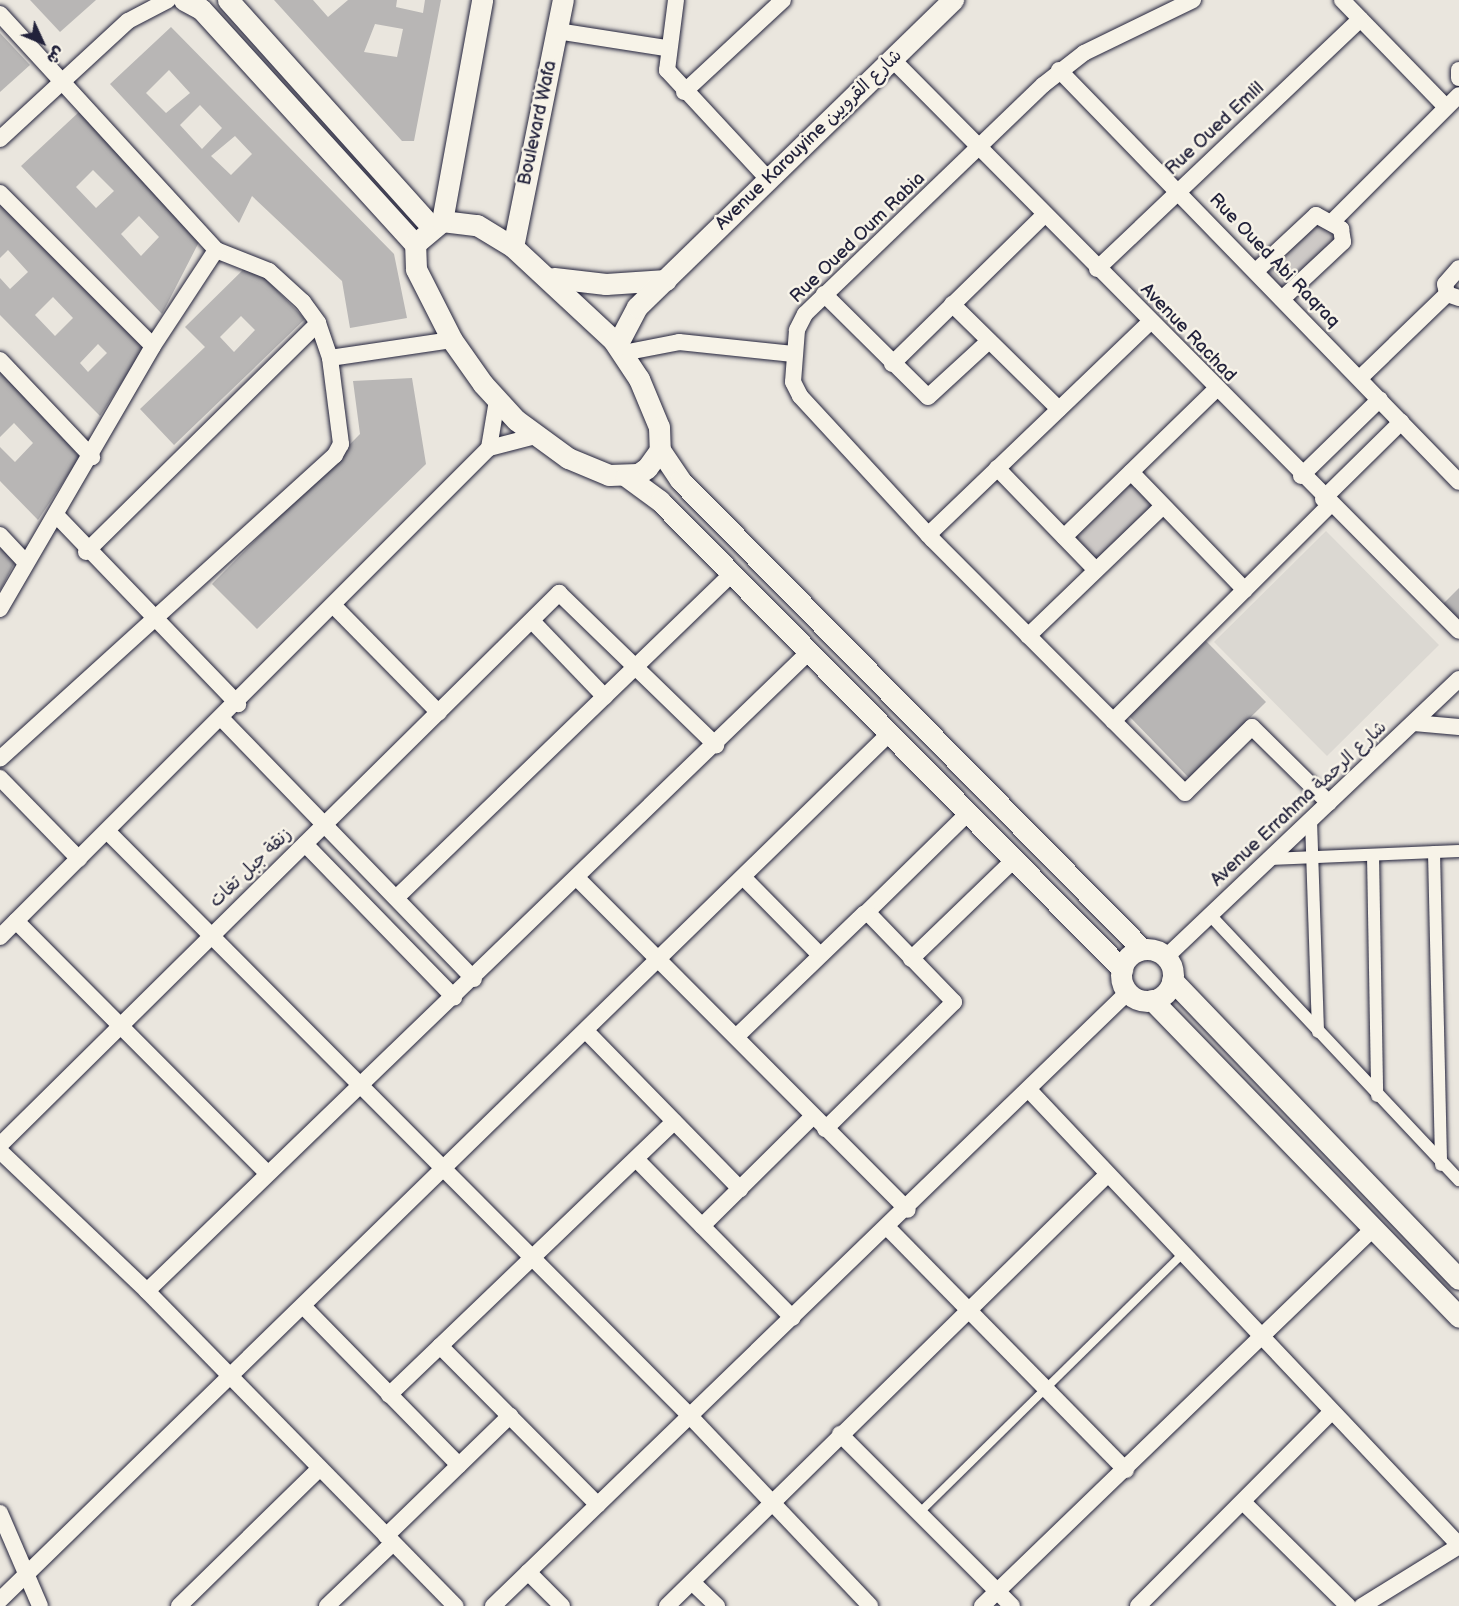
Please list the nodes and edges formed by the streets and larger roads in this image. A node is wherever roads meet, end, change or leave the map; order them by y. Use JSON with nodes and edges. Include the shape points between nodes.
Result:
{"nodes":[{"id":1,"x":143,"y":0,"type":"edge"},
{"id":2,"x":168,"y":0,"type":"edge"},
{"id":3,"x":184,"y":0,"type":"edge"},
{"id":4,"x":228,"y":0,"type":"edge"},
{"id":5,"x":482,"y":0,"type":"edge"},
{"id":6,"x":563,"y":0,"type":"edge"},
{"id":7,"x":676,"y":0,"type":"edge"},
{"id":8,"x":783,"y":0,"type":"edge"},
{"id":9,"x":953,"y":0,"type":"edge"},
{"id":10,"x":1193,"y":0,"type":"edge"},
{"id":11,"x":1342,"y":0,"type":"edge"},
{"id":12,"x":0,"y":14,"type":"edge"},
{"id":13,"x":1360,"y":19,"type":"junction"},
{"id":14,"x":128,"y":21,"type":"junction"},
{"id":15,"x":557,"y":31,"type":"junction"},
{"id":16,"x":666,"y":48,"type":"junction"},
{"id":17,"x":892,"y":59,"type":"junction"},
{"id":18,"x":1059,"y":70,"type":"junction"},
{"id":19,"x":1459,"y":70,"type":"edge"},
{"id":20,"x":1459,"y":78,"type":"edge"},
{"id":21,"x":62,"y":82,"type":"junction"},
{"id":22,"x":684,"y":92,"type":"junction"},
{"id":23,"x":1459,"y":95,"type":"edge"},
{"id":24,"x":1446,"y":107,"type":"junction"},
{"id":25,"x":0,"y":139,"type":"edge"},
{"id":26,"x":978,"y":148,"type":"junction"},
{"id":27,"x":769,"y":180,"type":"junction"},
{"id":28,"x":1179,"y":190,"type":"junction"},
{"id":29,"x":0,"y":194,"type":"edge"},
{"id":30,"x":1044,"y":214,"type":"junction"},
{"id":31,"x":1333,"y":221,"type":"junction"},
{"id":32,"x":437,"y":224,"type":"junction"},
{"id":33,"x":414,"y":244,"type":"junction"},
{"id":34,"x":513,"y":247,"type":"junction"},
{"id":35,"x":216,"y":250,"type":"junction"},
{"id":36,"x":1459,"y":268,"type":"edge"},
{"id":37,"x":1097,"y":269,"type":"junction"},
{"id":38,"x":1256,"y":271,"type":"junction"},
{"id":39,"x":553,"y":278,"type":"junction"},
{"id":40,"x":666,"y":280,"type":"junction"},
{"id":41,"x":824,"y":294,"type":"junction"},
{"id":42,"x":1453,"y":296,"type":"edge"},
{"id":43,"x":1282,"y":299,"type":"junction"},
{"id":44,"x":952,"y":304,"type":"junction"},
{"id":45,"x":1150,"y":322,"type":"junction"},
{"id":46,"x":318,"y":323,"type":"junction"},
{"id":47,"x":452,"y":340,"type":"junction"},
{"id":48,"x":989,"y":341,"type":"junction"},
{"id":49,"x":153,"y":346,"type":"junction"},
{"id":50,"x":620,"y":349,"type":"junction"},
{"id":51,"x":793,"y":354,"type":"junction"},
{"id":52,"x":330,"y":358,"type":"junction"},
{"id":53,"x":0,"y":360,"type":"edge"},
{"id":54,"x":892,"y":364,"type":"junction"},
{"id":55,"x":1360,"y":378,"type":"junction"},
{"id":56,"x":1216,"y":390,"type":"junction"},
{"id":57,"x":1380,"y":399,"type":"junction"},
{"id":58,"x":497,"y":400,"type":"junction"},
{"id":59,"x":1059,"y":409,"type":"junction"},
{"id":60,"x":1401,"y":422,"type":"junction"},
{"id":61,"x":535,"y":436,"type":"junction"},
{"id":62,"x":489,"y":448,"type":"junction"},
{"id":63,"x":660,"y":450,"type":"junction"},
{"id":64,"x":92,"y":457,"type":"junction"},
{"id":65,"x":997,"y":468,"type":"junction"},
{"id":66,"x":1131,"y":472,"type":"junction"},
{"id":67,"x":626,"y":476,"type":"junction"},
{"id":68,"x":1301,"y":476,"type":"junction"},
{"id":69,"x":1458,"y":478,"type":"edge"},
{"id":70,"x":1327,"y":502,"type":"junction"},
{"id":71,"x":1163,"y":506,"type":"junction"},
{"id":72,"x":58,"y":517,"type":"junction"},
{"id":73,"x":0,"y":535,"type":"edge"},
{"id":74,"x":928,"y":535,"type":"junction"},
{"id":75,"x":1064,"y":537,"type":"junction"},
{"id":76,"x":86,"y":552,"type":"junction"},
{"id":77,"x":26,"y":563,"type":"junction"},
{"id":78,"x":1096,"y":570,"type":"junction"},
{"id":79,"x":733,"y":573,"type":"junction"},
{"id":80,"x":1245,"y":590,"type":"junction"},
{"id":81,"x":335,"y":607,"type":"junction"},
{"id":82,"x":0,"y":609,"type":"edge"},
{"id":83,"x":153,"y":618,"type":"junction"},
{"id":84,"x":532,"y":621,"type":"junction"},
{"id":85,"x":1459,"y":631,"type":"edge"},
{"id":86,"x":1028,"y":636,"type":"junction"},
{"id":87,"x":809,"y":652,"type":"junction"},
{"id":88,"x":636,"y":669,"type":"junction"},
{"id":89,"x":1459,"y":679,"type":"edge"},
{"id":90,"x":605,"y":698,"type":"junction"},
{"id":91,"x":238,"y":704,"type":"junction"},
{"id":92,"x":439,"y":713,"type":"junction"},
{"id":93,"x":222,"y":719,"type":"junction"},
{"id":94,"x":1113,"y":721,"type":"junction"},
{"id":95,"x":1414,"y":723,"type":"junction"},
{"id":96,"x":1459,"y":727,"type":"edge"},
{"id":97,"x":890,"y":734,"type":"junction"},
{"id":98,"x":716,"y":745,"type":"junction"},
{"id":99,"x":0,"y":759,"type":"edge"},
{"id":100,"x":0,"y":778,"type":"edge"},
{"id":101,"x":1329,"y":803,"type":"junction"},
{"id":102,"x":968,"y":814,"type":"junction"},
{"id":103,"x":1311,"y":820,"type":"junction"},
{"id":104,"x":324,"y":825,"type":"junction"},
{"id":105,"x":108,"y":832,"type":"junction"},
{"id":106,"x":305,"y":844,"type":"junction"},
{"id":107,"x":1459,"y":851,"type":"edge"},
{"id":108,"x":1434,"y":852,"type":"junction"},
{"id":109,"x":1373,"y":855,"type":"junction"},
{"id":110,"x":1313,"y":857,"type":"junction"},
{"id":111,"x":79,"y":859,"type":"junction"},
{"id":112,"x":1270,"y":859,"type":"junction"},
{"id":113,"x":1014,"y":860,"type":"junction"},
{"id":114,"x":744,"y":878,"type":"junction"},
{"id":115,"x":578,"y":879,"type":"junction"},
{"id":116,"x":396,"y":898,"type":"junction"},
{"id":117,"x":866,"y":913,"type":"junction"},
{"id":118,"x":1210,"y":915,"type":"junction"},
{"id":119,"x":16,"y":921,"type":"junction"},
{"id":120,"x":209,"y":935,"type":"junction"},
{"id":121,"x":0,"y":937,"type":"edge"},
{"id":122,"x":1142,"y":949,"type":"junction"},
{"id":123,"x":820,"y":955,"type":"junction"},
{"id":124,"x":1166,"y":957,"type":"junction"},
{"id":125,"x":660,"y":959,"type":"junction"},
{"id":126,"x":912,"y":959,"type":"junction"},
{"id":127,"x":1122,"y":969,"type":"junction"},
{"id":128,"x":474,"y":978,"type":"junction"},
{"id":129,"x":1172,"y":980,"type":"junction"},
{"id":130,"x":1128,"y":993,"type":"junction"},
{"id":131,"x":454,"y":997,"type":"junction"},
{"id":132,"x":1152,"y":1000,"type":"junction"},
{"id":133,"x":120,"y":1027,"type":"junction"},
{"id":134,"x":586,"y":1031,"type":"junction"},
{"id":135,"x":1318,"y":1032,"type":"junction"},
{"id":136,"x":736,"y":1037,"type":"junction"},
{"id":137,"x":361,"y":1083,"type":"junction"},
{"id":138,"x":1029,"y":1090,"type":"junction"},
{"id":139,"x":1377,"y":1096,"type":"junction"},
{"id":140,"x":813,"y":1116,"type":"junction"},
{"id":141,"x":675,"y":1122,"type":"junction"},
{"id":142,"x":825,"y":1129,"type":"junction"},
{"id":143,"x":0,"y":1145,"type":"edge"},
{"id":144,"x":0,"y":1151,"type":"edge"},
{"id":145,"x":636,"y":1159,"type":"junction"},
{"id":146,"x":1441,"y":1165,"type":"junction"},
{"id":147,"x":445,"y":1167,"type":"junction"},
{"id":148,"x":267,"y":1173,"type":"junction"},
{"id":149,"x":1108,"y":1174,"type":"junction"},
{"id":150,"x":1459,"y":1180,"type":"edge"},
{"id":151,"x":740,"y":1189,"type":"junction"},
{"id":152,"x":908,"y":1210,"type":"junction"},
{"id":153,"x":702,"y":1226,"type":"junction"},
{"id":154,"x":889,"y":1229,"type":"junction"},
{"id":155,"x":1373,"y":1229,"type":"junction"},
{"id":156,"x":533,"y":1257,"type":"junction"},
{"id":157,"x":1459,"y":1279,"type":"edge"},
{"id":158,"x":147,"y":1291,"type":"junction"},
{"id":159,"x":305,"y":1308,"type":"junction"},
{"id":160,"x":968,"y":1310,"type":"junction"},
{"id":161,"x":1459,"y":1317,"type":"edge"},
{"id":162,"x":793,"y":1318,"type":"junction"},
{"id":163,"x":1263,"y":1337,"type":"junction"},
{"id":164,"x":440,"y":1346,"type":"junction"},
{"id":165,"x":231,"y":1377,"type":"junction"},
{"id":166,"x":389,"y":1395,"type":"junction"},
{"id":167,"x":1331,"y":1412,"type":"junction"},
{"id":168,"x":689,"y":1415,"type":"junction"},
{"id":169,"x":510,"y":1416,"type":"junction"},
{"id":170,"x":840,"y":1434,"type":"junction"},
{"id":171,"x":459,"y":1465,"type":"junction"},
{"id":172,"x":320,"y":1468,"type":"junction"},
{"id":173,"x":1126,"y":1470,"type":"junction"},
{"id":174,"x":1243,"y":1502,"type":"junction"},
{"id":175,"x":771,"y":1503,"type":"junction"},
{"id":176,"x":598,"y":1505,"type":"junction"},
{"id":177,"x":0,"y":1514,"type":"edge"},
{"id":178,"x":390,"y":1539,"type":"junction"},
{"id":179,"x":1459,"y":1546,"type":"edge"},
{"id":180,"x":528,"y":1572,"type":"junction"},
{"id":181,"x":28,"y":1574,"type":"junction"},
{"id":182,"x":692,"y":1582,"type":"junction"},
{"id":183,"x":999,"y":1592,"type":"junction"},
{"id":184,"x":0,"y":1600,"type":"edge"},
{"id":185,"x":40,"y":1606,"type":"edge"},
{"id":186,"x":179,"y":1606,"type":"edge"},
{"id":187,"x":327,"y":1606,"type":"edge"},
{"id":188,"x":455,"y":1606,"type":"edge"},
{"id":189,"x":493,"y":1606,"type":"edge"},
{"id":190,"x":562,"y":1606,"type":"edge"},
{"id":191,"x":667,"y":1606,"type":"edge"},
{"id":192,"x":717,"y":1606,"type":"edge"},
{"id":193,"x":870,"y":1606,"type":"edge"},
{"id":194,"x":982,"y":1606,"type":"edge"},
{"id":195,"x":1012,"y":1606,"type":"edge"},
{"id":196,"x":1138,"y":1606,"type":"edge"},
{"id":197,"x":1348,"y":1606,"type":"edge"},
{"id":198,"x":1362,"y":1606,"type":"edge"}],
"edges":[{"from":1,"to":14,"type":"street"},
{"from":2,"to":14,"type":"street"},
{"from":3,"to":33,"type":"street","via":[[201,9]]},
{"from":4,"to":32,"type":"street"},
{"from":5,"to":32,"type":"street"},
{"from":6,"to":15,"type":"street","name":"Boulevard Wafa"},
{"from":7,"to":16,"type":"street"},
{"from":8,"to":22,"type":"street"},
{"from":9,"to":17,"type":"street","name":"Avenue Karouyine شارع القرويين"},
{"from":10,"to":18,"type":"street","name":"Rue Oued Oum Rabia"},
{"from":11,"to":13,"type":"street"},
{"from":12,"to":21,"type":"street"},
{"from":13,"to":24,"type":"street"},
{"from":13,"to":28,"type":"street","name":"Rue Oued Emlil"},
{"from":14,"to":21,"type":"street"},
{"from":15,"to":16,"type":"street"},
{"from":15,"to":34,"type":"street","name":"Boulevard Wafa"},
{"from":16,"to":22,"type":"street","via":[[667,70]]},
{"from":17,"to":26,"type":"street","name":"Avenue Rachad"},
{"from":17,"to":27,"type":"street","name":"Avenue Karouyine شارع القرويين"},
{"from":18,"to":26,"type":"street","name":"Rue Oued Oum Rabia"},
{"from":18,"to":28,"type":"street","name":"Rue Oued Abi Raqraq"},
{"from":19,"to":20,"type":"street"},
{"from":21,"to":25,"type":"street"},
{"from":21,"to":35,"type":"street"},
{"from":22,"to":27,"type":"street"},
{"from":23,"to":24,"type":"street"},
{"from":24,"to":31,"type":"street"},
{"from":26,"to":30,"type":"street","name":"Avenue Rachad"},
{"from":26,"to":41,"type":"street","name":"Rue Oued Oum Rabia"},
{"from":27,"to":40,"type":"street","name":"Avenue Karouyine شارع القرويين"},
{"from":28,"to":37,"type":"street","name":"Rue Oued Emlil"},
{"from":28,"to":38,"type":"street","name":"Rue Oued Abi Raqraq"},
{"from":29,"to":49,"type":"street"},
{"from":30,"to":37,"type":"street","name":"Avenue Rachad"},
{"from":30,"to":44,"type":"street"},
{"from":31,"to":38,"type":"street","via":[[1316,215]]},
{"from":31,"to":43,"type":"street","via":[[1344,234],[1342,242]]},
{"from":32,"to":33,"type":"street"},
{"from":32,"to":34,"type":"street","via":[[477,225]]},
{"from":33,"to":47,"type":"street","via":[[420,278]]},
{"from":34,"to":39,"type":"street"},
{"from":35,"to":46,"type":"street","via":[[269,271]]},
{"from":35,"to":49,"type":"street"},
{"from":36,"to":42,"type":"street","via":[[1445,284]]},
{"from":37,"to":45,"type":"street","name":"Avenue Rachad"},
{"from":38,"to":43,"type":"street","name":"Rue Oued Abi Raqraq"},
{"from":39,"to":40,"type":"street","via":[[606,284]]},
{"from":39,"to":50,"type":"street"},
{"from":40,"to":50,"type":"street","name":"Avenue Karouyine شارع القرويين","via":[[637,307]]},
{"from":41,"to":51,"type":"street","name":"Rue Oued Oum Rabia","via":[[800,321]]},
{"from":41,"to":54,"type":"street"},
{"from":42,"to":55,"type":"street"},
{"from":43,"to":55,"type":"street","name":"Rue Oued Abi Raqraq"},
{"from":44,"to":48,"type":"street"},
{"from":44,"to":54,"type":"street"},
{"from":45,"to":56,"type":"street","name":"Avenue Rachad"},
{"from":45,"to":59,"type":"street"},
{"from":46,"to":52,"type":"street"},
{"from":46,"to":76,"type":"street"},
{"from":47,"to":52,"type":"street"},
{"from":47,"to":58,"type":"street"},
{"from":48,"to":54,"type":"street","via":[[931,397]]},
{"from":48,"to":59,"type":"street"},
{"from":49,"to":64,"type":"street"},
{"from":50,"to":51,"type":"street","via":[[679,342]]},
{"from":50,"to":63,"type":"street","via":[[653,408]]},
{"from":51,"to":74,"type":"street","name":"Rue Oued Oum Rabia","via":[[800,396]]},
{"from":52,"to":83,"type":"street","via":[[338,453]]},
{"from":53,"to":64,"type":"street"},
{"from":55,"to":57,"type":"street","name":"Rue Oued Abi Raqraq"},
{"from":56,"to":66,"type":"street"},
{"from":56,"to":68,"type":"street","name":"Avenue Rachad"},
{"from":57,"to":60,"type":"street","name":"Rue Oued Abi Raqraq"},
{"from":57,"to":68,"type":"street"},
{"from":58,"to":61,"type":"street"},
{"from":58,"to":62,"type":"street"},
{"from":59,"to":65,"type":"street"},
{"from":60,"to":69,"type":"street","name":"Rue Oued Abi Raqraq"},
{"from":60,"to":70,"type":"street"},
{"from":61,"to":62,"type":"street"},
{"from":61,"to":67,"type":"street","via":[[587,467]]},
{"from":62,"to":81,"type":"street"},
{"from":63,"to":67,"type":"street","via":[[647,468]]},
{"from":63,"to":122,"type":"street","via":[[680,480]]},
{"from":64,"to":72,"type":"street"},
{"from":65,"to":74,"type":"street"},
{"from":65,"to":75,"type":"street"},
{"from":66,"to":71,"type":"street"},
{"from":66,"to":75,"type":"street"},
{"from":67,"to":79,"type":"street","via":[[660,501]]},
{"from":68,"to":70,"type":"street","name":"Avenue Rachad"},
{"from":70,"to":80,"type":"street"},
{"from":70,"to":85,"type":"street","name":"Avenue Rachad"},
{"from":71,"to":78,"type":"street"},
{"from":71,"to":80,"type":"street"},
{"from":72,"to":76,"type":"street"},
{"from":72,"to":77,"type":"street"},
{"from":73,"to":77,"type":"street"},
{"from":74,"to":86,"type":"street","name":"Rue Oued Oum Rabia"},
{"from":75,"to":78,"type":"street"},
{"from":76,"to":83,"type":"street"},
{"from":77,"to":82,"type":"street"},
{"from":78,"to":86,"type":"street"},
{"from":79,"to":87,"type":"street"},
{"from":79,"to":88,"type":"street"},
{"from":80,"to":94,"type":"street"},
{"from":81,"to":91,"type":"street"},
{"from":81,"to":92,"type":"street"},
{"from":83,"to":91,"type":"street"},
{"from":83,"to":99,"type":"street"},
{"from":84,"to":88,"type":"street","name":"زنقة جبل تغات","via":[[559,593]]},
{"from":84,"to":90,"type":"street"},
{"from":84,"to":92,"type":"street","name":"زنقة جبل تغات"},
{"from":86,"to":94,"type":"street","name":"Rue Oued Oum Rabia"},
{"from":87,"to":97,"type":"street"},
{"from":87,"to":98,"type":"street"},
{"from":88,"to":90,"type":"street"},
{"from":88,"to":98,"type":"street"},
{"from":89,"to":95,"type":"street","name":"Avenue Errahma شارع الرحمة"},
{"from":90,"to":116,"type":"street"},
{"from":91,"to":93,"type":"street"},
{"from":92,"to":104,"type":"street","name":"زنقة جبل تغات"},
{"from":93,"to":104,"type":"street"},
{"from":93,"to":105,"type":"street"},
{"from":94,"to":101,"type":"street","name":"Rue Oued Oum Rabia","via":[[1185,793],[1252,727]]},
{"from":95,"to":96,"type":"street"},
{"from":95,"to":101,"type":"street","name":"Avenue Errahma شارع الرحمة"},
{"from":97,"to":102,"type":"street"},
{"from":97,"to":114,"type":"street"},
{"from":98,"to":115,"type":"street"},
{"from":100,"to":111,"type":"street"},
{"from":101,"to":103,"type":"street","name":"Avenue Errahma شارع الرحمة"},
{"from":102,"to":113,"type":"street"},
{"from":102,"to":117,"type":"street"},
{"from":103,"to":110,"type":"street"},
{"from":103,"to":112,"type":"street","name":"Avenue Errahma شارع الرحمة"},
{"from":104,"to":106,"type":"street","name":"زنقة جبل تغات"},
{"from":104,"to":116,"type":"street"},
{"from":105,"to":111,"type":"street"},
{"from":105,"to":120,"type":"street"},
{"from":106,"to":120,"type":"street","name":"زنقة جبل تغات"},
{"from":106,"to":131,"type":"street"},
{"from":107,"to":108,"type":"street"},
{"from":108,"to":109,"type":"street"},
{"from":108,"to":146,"type":"street"},
{"from":109,"to":110,"type":"street"},
{"from":109,"to":139,"type":"street"},
{"from":110,"to":112,"type":"street"},
{"from":110,"to":135,"type":"street"},
{"from":111,"to":119,"type":"street"},
{"from":112,"to":118,"type":"street","name":"Avenue Errahma شارع الرحمة"},
{"from":113,"to":126,"type":"street"},
{"from":113,"to":127,"type":"street"},
{"from":114,"to":123,"type":"street"},
{"from":114,"to":125,"type":"street"},
{"from":115,"to":125,"type":"street"},
{"from":115,"to":128,"type":"street"},
{"from":116,"to":128,"type":"street"},
{"from":117,"to":123,"type":"street"},
{"from":117,"to":126,"type":"street"},
{"from":118,"to":124,"type":"street","name":"Avenue Errahma شارع الرحمة"},
{"from":118,"to":135,"type":"street"},
{"from":119,"to":121,"type":"street"},
{"from":119,"to":133,"type":"street"},
{"from":120,"to":133,"type":"street","name":"زنقة جبل تغات"},
{"from":120,"to":137,"type":"street"},
{"from":122,"to":124,"type":"street"},
{"from":122,"to":127,"type":"street","via":[[1129,956]]},
{"from":123,"to":136,"type":"street"},
{"from":124,"to":129,"type":"street"},
{"from":125,"to":134,"type":"street"},
{"from":125,"to":136,"type":"street"},
{"from":126,"to":142,"type":"street","via":[[954,1002]]},
{"from":127,"to":130,"type":"street"},
{"from":128,"to":131,"type":"street"},
{"from":129,"to":132,"type":"street"},
{"from":129,"to":157,"type":"street"},
{"from":130,"to":132,"type":"street"},
{"from":130,"to":138,"type":"street"},
{"from":131,"to":137,"type":"street"},
{"from":132,"to":155,"type":"street"},
{"from":133,"to":143,"type":"street","name":"زنقة جبل تغات"},
{"from":133,"to":148,"type":"street"},
{"from":134,"to":141,"type":"street"},
{"from":134,"to":147,"type":"street"},
{"from":135,"to":139,"type":"street"},
{"from":136,"to":140,"type":"street"},
{"from":137,"to":147,"type":"street"},
{"from":137,"to":148,"type":"street"},
{"from":138,"to":149,"type":"street"},
{"from":138,"to":152,"type":"street"},
{"from":139,"to":146,"type":"street"},
{"from":140,"to":142,"type":"street"},
{"from":140,"to":151,"type":"street"},
{"from":141,"to":145,"type":"street"},
{"from":141,"to":151,"type":"street"},
{"from":142,"to":152,"type":"street"},
{"from":144,"to":158,"type":"street"},
{"from":145,"to":153,"type":"street"},
{"from":145,"to":156,"type":"street"},
{"from":146,"to":150,"type":"street"},
{"from":147,"to":156,"type":"street"},
{"from":147,"to":159,"type":"street"},
{"from":148,"to":158,"type":"street"},
{"from":149,"to":160,"type":"street"},
{"from":149,"to":163,"type":"street"},
{"from":151,"to":153,"type":"street"},
{"from":152,"to":154,"type":"street"},
{"from":153,"to":162,"type":"street"},
{"from":154,"to":160,"type":"street"},
{"from":154,"to":162,"type":"street"},
{"from":155,"to":161,"type":"street"},
{"from":155,"to":163,"type":"street"},
{"from":156,"to":164,"type":"street"},
{"from":156,"to":168,"type":"street"},
{"from":158,"to":165,"type":"street"},
{"from":159,"to":165,"type":"street"},
{"from":159,"to":166,"type":"street"},
{"from":160,"to":170,"type":"street"},
{"from":160,"to":173,"type":"street"},
{"from":162,"to":168,"type":"street"},
{"from":163,"to":167,"type":"street"},
{"from":163,"to":173,"type":"street"},
{"from":164,"to":166,"type":"street"},
{"from":164,"to":169,"type":"street"},
{"from":165,"to":172,"type":"street"},
{"from":165,"to":181,"type":"street"},
{"from":166,"to":171,"type":"street"},
{"from":167,"to":174,"type":"street"},
{"from":167,"to":179,"type":"street"},
{"from":168,"to":175,"type":"street"},
{"from":168,"to":176,"type":"street"},
{"from":169,"to":171,"type":"street"},
{"from":169,"to":176,"type":"street"},
{"from":170,"to":175,"type":"street"},
{"from":170,"to":183,"type":"street"},
{"from":171,"to":178,"type":"street"},
{"from":172,"to":178,"type":"street"},
{"from":172,"to":186,"type":"street"},
{"from":173,"to":183,"type":"street"},
{"from":174,"to":196,"type":"street"},
{"from":174,"to":197,"type":"street"},
{"from":175,"to":182,"type":"street"},
{"from":175,"to":193,"type":"street"},
{"from":176,"to":180,"type":"street"},
{"from":177,"to":181,"type":"street"},
{"from":178,"to":187,"type":"street"},
{"from":178,"to":188,"type":"street"},
{"from":179,"to":198,"type":"street"},
{"from":180,"to":189,"type":"street"},
{"from":180,"to":190,"type":"street"},
{"from":181,"to":184,"type":"street"},
{"from":181,"to":185,"type":"street"},
{"from":182,"to":191,"type":"street"},
{"from":182,"to":192,"type":"street"},
{"from":183,"to":194,"type":"street"},
{"from":183,"to":195,"type":"street"}]}
